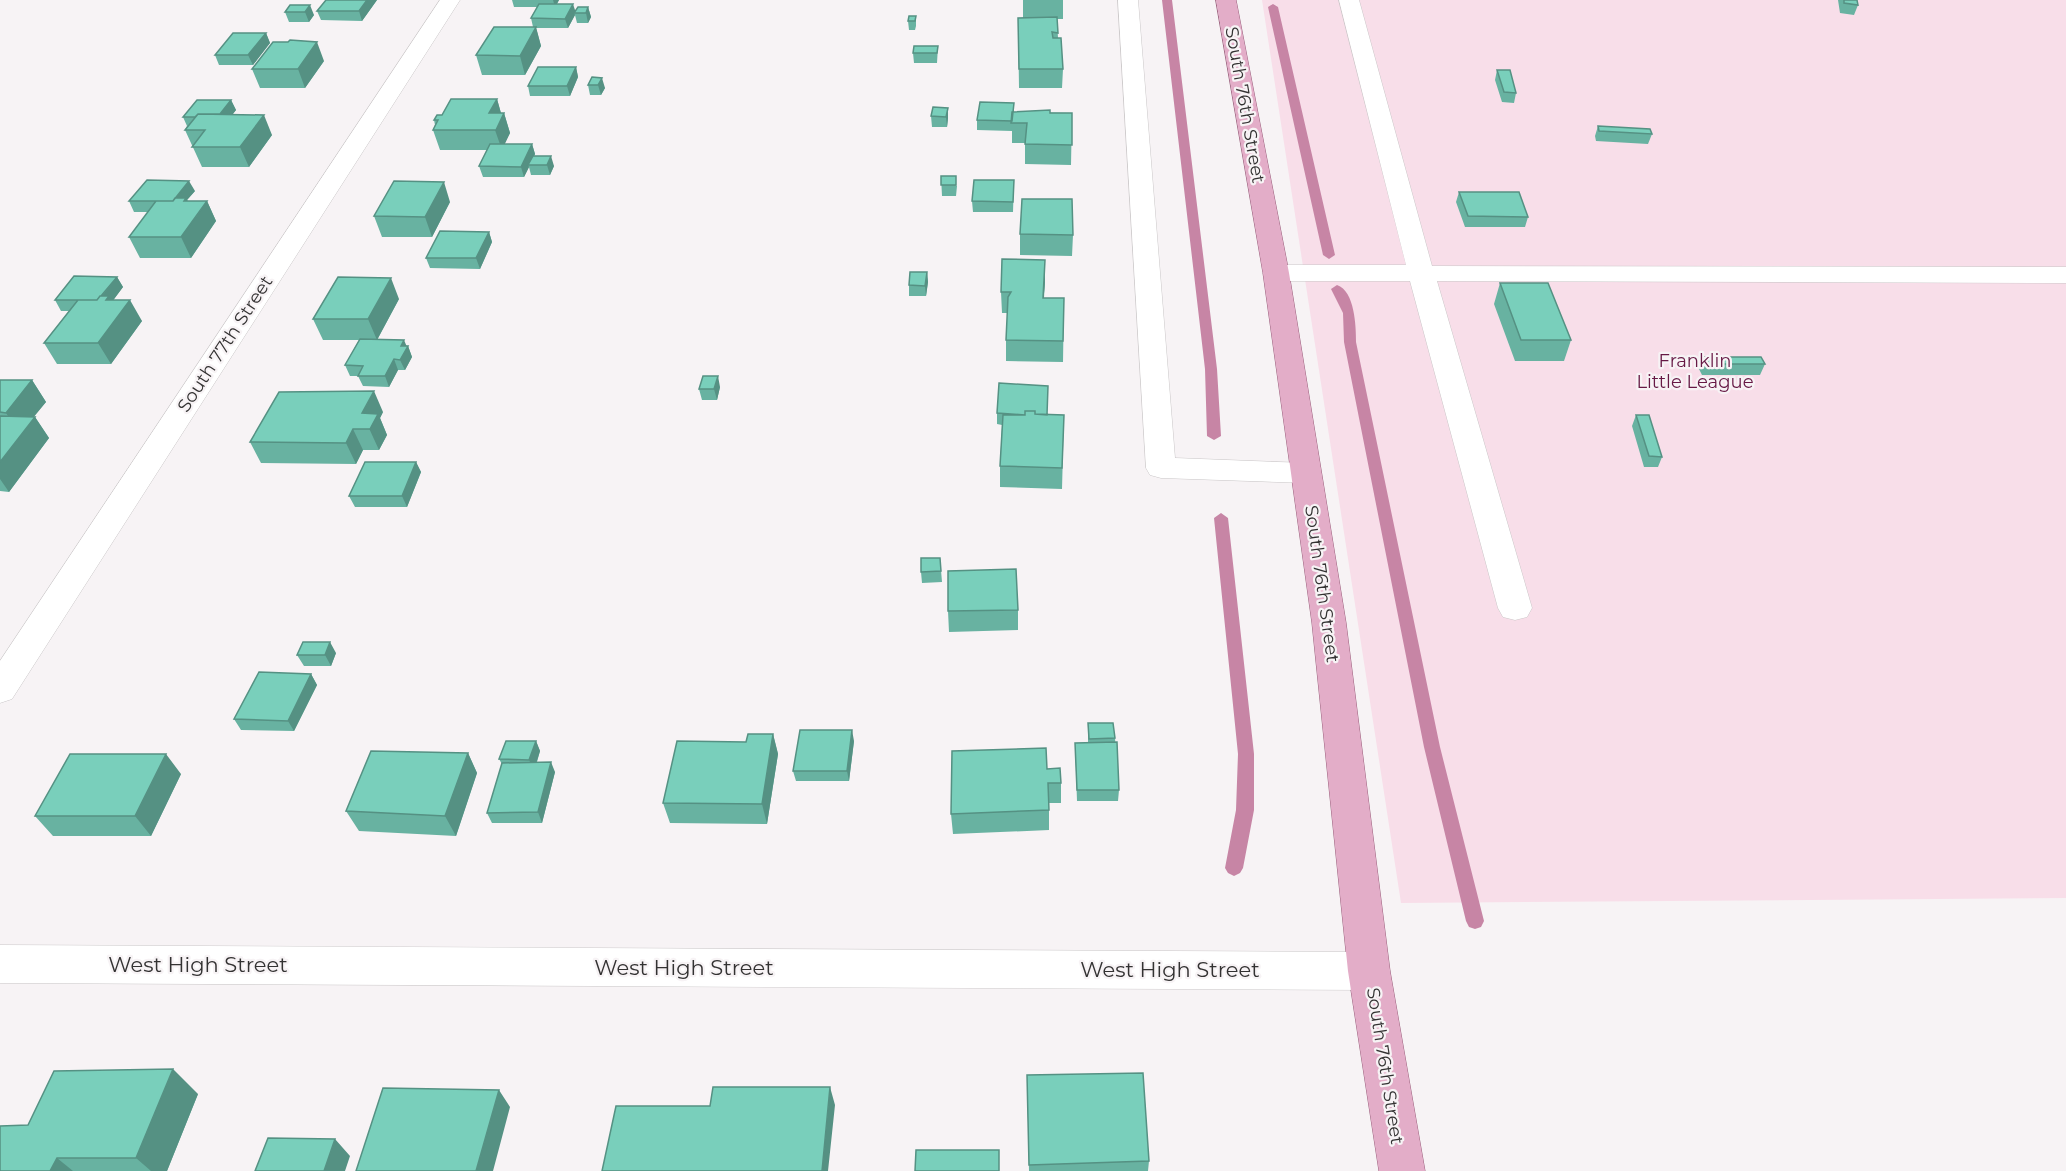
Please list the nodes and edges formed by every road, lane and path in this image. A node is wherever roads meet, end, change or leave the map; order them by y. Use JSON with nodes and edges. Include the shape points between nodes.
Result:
{"nodes":[{"id":1,"x":450,"y":0,"type":"edge"},
{"id":2,"x":1128,"y":0,"type":"edge"},
{"id":3,"x":1226,"y":0,"type":"edge"},
{"id":4,"x":1349,"y":0,"type":"edge"},
{"id":5,"x":1276,"y":273,"type":"junction"},
{"id":6,"x":1421,"y":273,"type":"junction"},
{"id":7,"x":2066,"y":275,"type":"edge"},
{"id":8,"x":1306,"y":473,"type":"junction"},
{"id":9,"x":1515,"y":608,"type":"dead end"},
{"id":10,"x":0,"y":689,"type":"edge"},
{"id":11,"x":0,"y":964,"type":"edge"},
{"id":12,"x":1369,"y":971,"type":"junction"},
{"id":13,"x":1402,"y":1171,"type":"edge"}],
"edges":[{"from":1,"to":10,"type":"street","name":"South 77th Street"},
{"from":2,"to":8,"type":"street","via":[[1161,468]]},
{"from":3,"to":5,"type":"main road","name":"South 76th Street"},
{"from":4,"to":6,"type":"street"},
{"from":5,"to":6,"type":"street"},
{"from":5,"to":8,"type":"main road","name":"South 76th Street"},
{"from":6,"to":7,"type":"street"},
{"from":6,"to":9,"type":"street"},
{"from":8,"to":12,"type":"main road","name":"South 76th Street","via":[[1329,622]]},
{"from":11,"to":12,"type":"street","name":"West High Street"},
{"from":12,"to":13,"type":"main road","name":"South 76th Street"}]}
